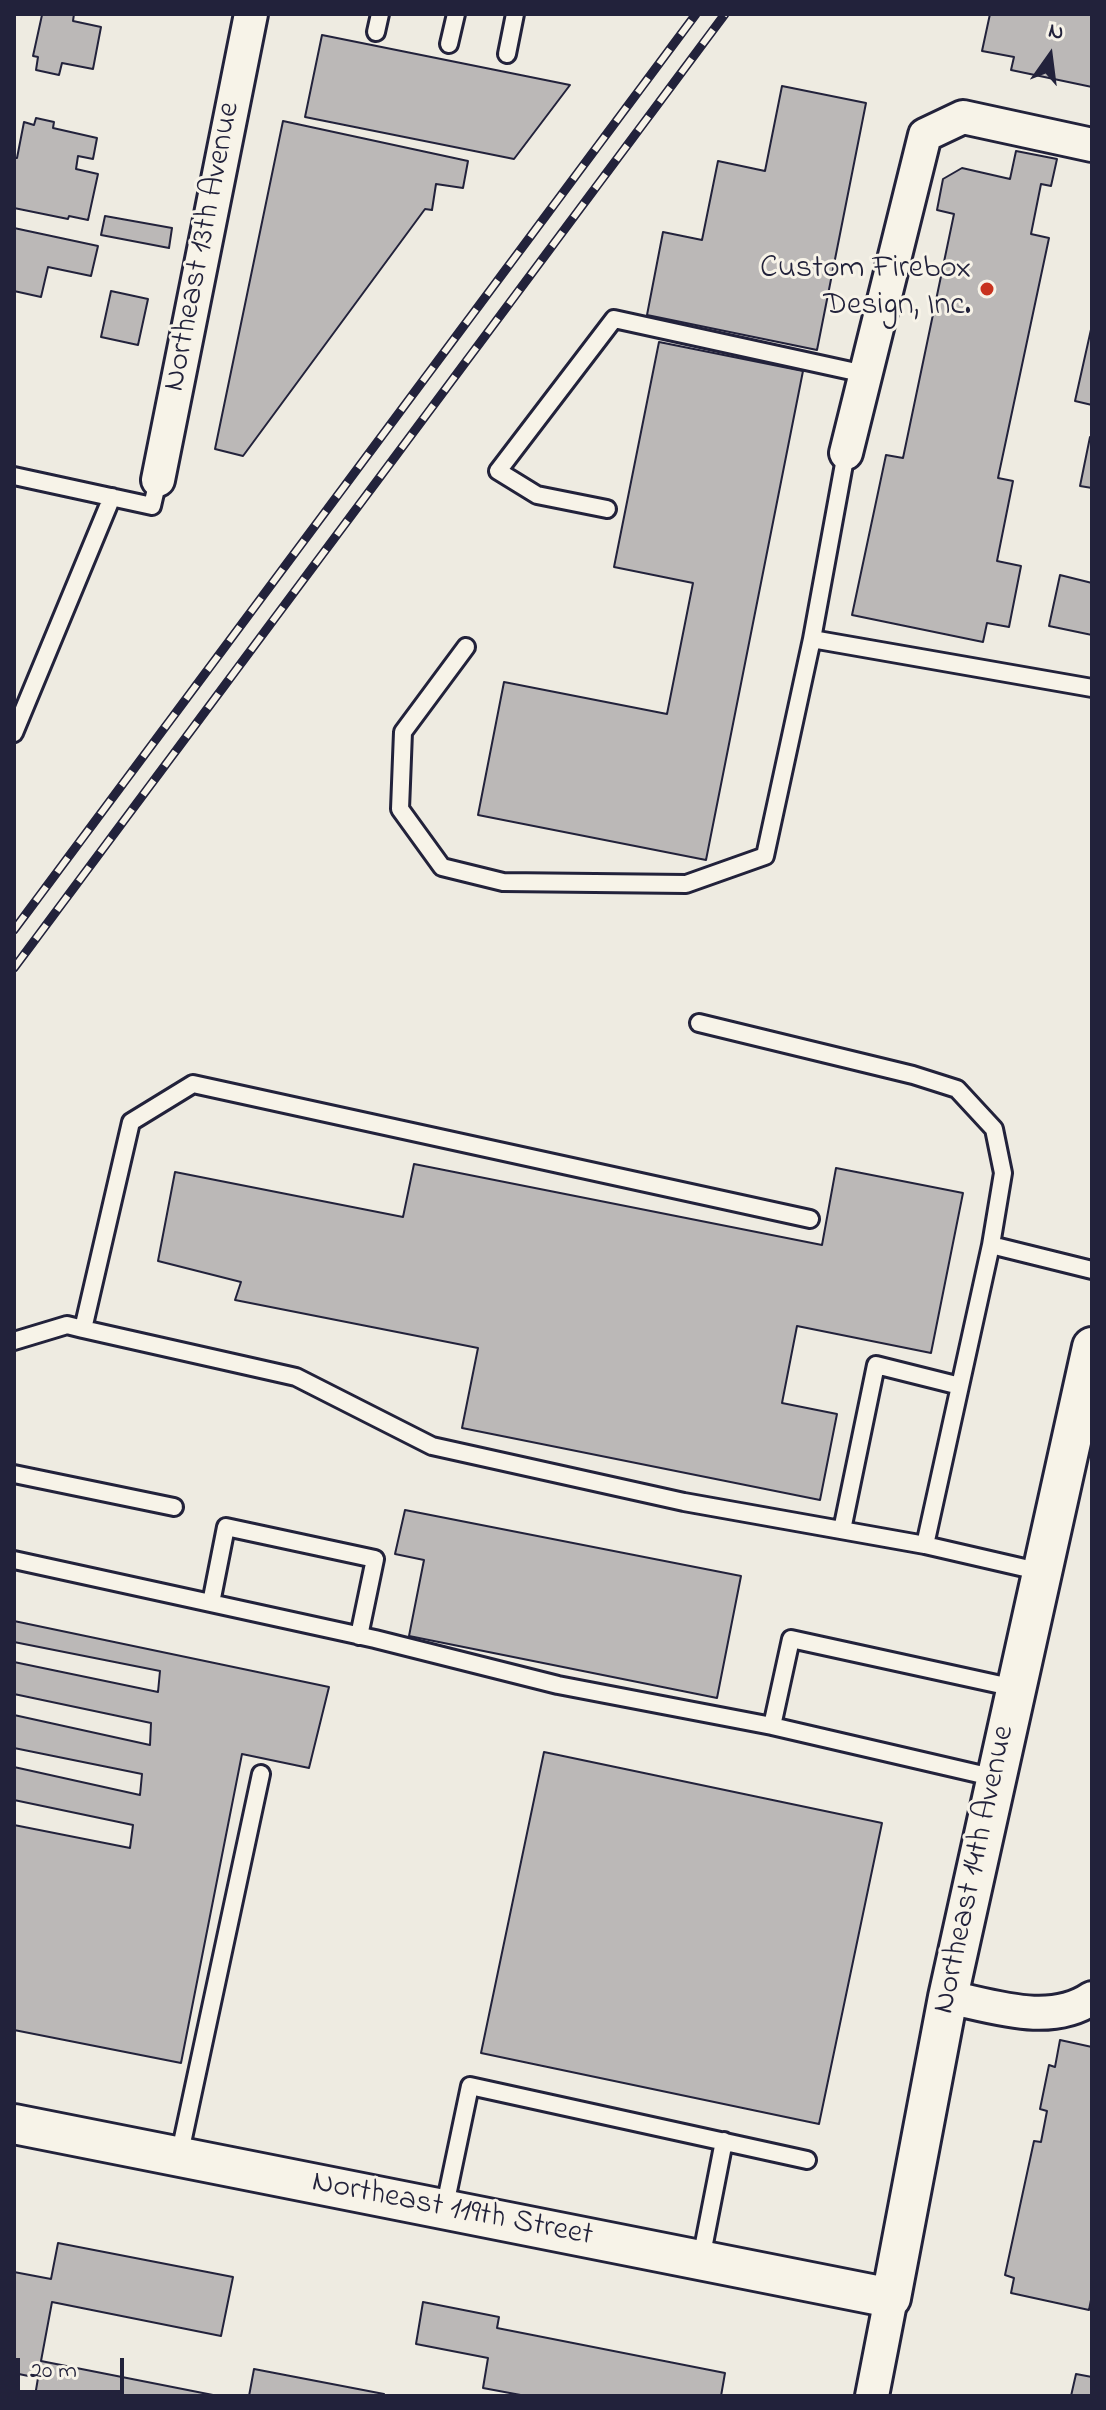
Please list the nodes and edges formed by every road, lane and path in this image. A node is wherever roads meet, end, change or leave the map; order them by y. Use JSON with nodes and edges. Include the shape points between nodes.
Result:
{"nodes":[{"id":1,"x":251,"y":14,"type":"edge"},
{"id":2,"x":380,"y":14,"type":"edge"},
{"id":3,"x":456,"y":14,"type":"edge"},
{"id":4,"x":515,"y":14,"type":"edge"},
{"id":5,"x":376,"y":32,"type":"dead end"},
{"id":6,"x":449,"y":44,"type":"dead end"},
{"id":7,"x":507,"y":54,"type":"dead end"},
{"id":8,"x":1092,"y":145,"type":"edge"},
{"id":9,"x":865,"y":374,"type":"junction"},
{"id":10,"x":846,"y":453,"type":"joint"},
{"id":11,"x":14,"y":476,"type":"edge"},
{"id":12,"x":158,"y":480,"type":"joint"},
{"id":13,"x":112,"y":497,"type":"junction"},
{"id":14,"x":607,"y":509,"type":"dead end"},
{"id":15,"x":812,"y":639,"type":"junction"},
{"id":16,"x":466,"y":647,"type":"dead end"},
{"id":17,"x":1092,"y":688,"type":"edge"},
{"id":18,"x":14,"y":733,"type":"edge"},
{"id":19,"x":699,"y":1023,"type":"dead end"},
{"id":20,"x":810,"y":1219,"type":"dead end"},
{"id":21,"x":991,"y":1245,"type":"junction"},
{"id":22,"x":1092,"y":1270,"type":"edge"},
{"id":23,"x":83,"y":1329,"type":"junction"},
{"id":24,"x":14,"y":1341,"type":"edge"},
{"id":25,"x":1092,"y":1347,"type":"edge"},
{"id":26,"x":960,"y":1386,"type":"junction"},
{"id":27,"x":14,"y":1474,"type":"edge"},
{"id":28,"x":174,"y":1507,"type":"dead end"},
{"id":29,"x":842,"y":1530,"type":"junction"},
{"id":30,"x":925,"y":1545,"type":"junction"},
{"id":31,"x":14,"y":1560,"type":"edge"},
{"id":32,"x":1042,"y":1572,"type":"junction"},
{"id":33,"x":211,"y":1603,"type":"junction"},
{"id":34,"x":359,"y":1636,"type":"junction"},
{"id":35,"x":1015,"y":1688,"type":"junction"},
{"id":36,"x":772,"y":1726,"type":"junction"},
{"id":37,"x":261,"y":1774,"type":"dead end"},
{"id":38,"x":996,"y":1778,"type":"junction"},
{"id":39,"x":948,"y":1997,"type":"junction"},
{"id":40,"x":1092,"y":1998,"type":"edge"},
{"id":41,"x":14,"y":2124,"type":"edge"},
{"id":42,"x":724,"y":2141,"type":"junction"},
{"id":43,"x":179,"y":2157,"type":"junction"},
{"id":44,"x":807,"y":2160,"type":"dead end"},
{"id":45,"x":444,"y":2210,"type":"junction"},
{"id":46,"x":701,"y":2259,"type":"junction"},
{"id":47,"x":891,"y":2298,"type":"junction"},
{"id":48,"x":872,"y":2396,"type":"edge"}],
"edges":[{"from":1,"to":12,"type":"street","name":"Northeast 13th Avenue"},
{"from":2,"to":5,"type":"lane"},
{"from":3,"to":6,"type":"lane"},
{"from":4,"to":7,"type":"lane"},
{"from":8,"to":9,"type":"street","via":[[963,117],[925,135]]},
{"from":9,"to":10,"type":"street"},
{"from":9,"to":14,"type":"lane","via":[[614,319],[498,471],[537,495]]},
{"from":10,"to":15,"type":"lane"},
{"from":11,"to":13,"type":"lane"},
{"from":12,"to":13,"type":"lane","via":[[152,506]]},
{"from":13,"to":18,"type":"lane"},
{"from":15,"to":16,"type":"lane","via":[[765,856],[686,884],[503,882],[442,867],[400,809],[403,732]]},
{"from":15,"to":17,"type":"lane"},
{"from":19,"to":21,"type":"lane","via":[[957,1089],[994,1129],[1003,1173]]},
{"from":20,"to":23,"type":"lane","via":[[193,1084],[131,1122]]},
{"from":21,"to":22,"type":"lane"},
{"from":21,"to":26,"type":"lane"},
{"from":23,"to":24,"type":"lane","via":[[67,1325]]},
{"from":23,"to":29,"type":"lane","via":[[296,1377],[432,1446],[684,1502]]},
{"from":25,"to":32,"type":"street","name":"Northeast 14th Avenue"},
{"from":26,"to":29,"type":"lane","via":[[876,1365]]},
{"from":26,"to":30,"type":"lane"},
{"from":27,"to":28,"type":"lane"},
{"from":29,"to":30,"type":"lane"},
{"from":30,"to":32,"type":"lane"},
{"from":31,"to":33,"type":"lane"},
{"from":32,"to":35,"type":"street","name":"Northeast 14th Avenue"},
{"from":33,"to":34,"type":"lane"},
{"from":33,"to":34,"type":"lane","via":[[226,1527],[375,1559]]},
{"from":34,"to":36,"type":"lane","via":[[558,1685]]},
{"from":35,"to":36,"type":"lane","via":[[791,1639]]},
{"from":35,"to":38,"type":"street","name":"Northeast 14th Avenue"},
{"from":36,"to":38,"type":"lane"},
{"from":37,"to":43,"type":"lane"},
{"from":38,"to":39,"type":"street","name":"Northeast 14th Avenue"},
{"from":39,"to":40,"type":"street","via":[[1028,2013],[1058,2012]]},
{"from":39,"to":47,"type":"street","name":"Northeast 14th Avenue"},
{"from":41,"to":43,"type":"street","name":"Northeast 119th Street"},
{"from":42,"to":44,"type":"lane"},
{"from":42,"to":45,"type":"lane","via":[[470,2086]]},
{"from":42,"to":46,"type":"lane"},
{"from":43,"to":45,"type":"street","name":"Northeast 119th Street"},
{"from":45,"to":46,"type":"street","name":"Northeast 119th Street"},
{"from":46,"to":47,"type":"street","name":"Northeast 119th Street"},
{"from":47,"to":48,"type":"street","name":"Northeast 14th Avenue"}]}
